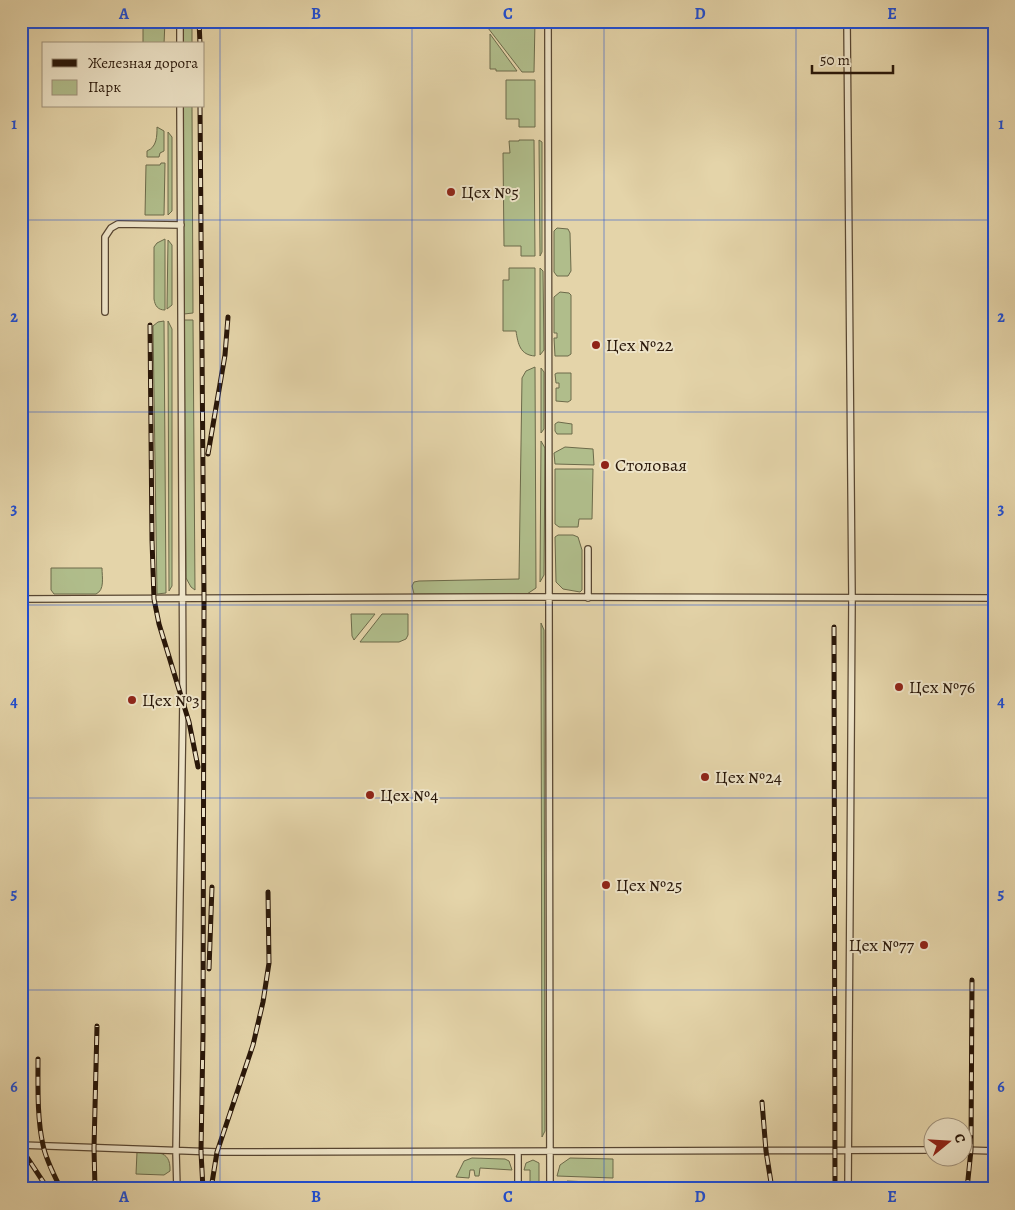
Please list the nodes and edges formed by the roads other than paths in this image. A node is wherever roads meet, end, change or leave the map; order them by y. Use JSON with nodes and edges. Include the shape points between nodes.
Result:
{"nodes":[{"id":1,"x":180,"y":21,"type":"edge"},
{"id":2,"x":548,"y":21,"type":"edge"},
{"id":3,"x":847,"y":21,"type":"edge"},
{"id":4,"x":180,"y":42,"type":"edge"},
{"id":5,"x":180,"y":108,"type":"edge"},
{"id":6,"x":180,"y":225,"type":"junction"},
{"id":7,"x":106,"y":312,"type":"dead end"},
{"id":8,"x":588,"y":550,"type":"dead end"},
{"id":9,"x":550,"y":598,"type":"junction"},
{"id":10,"x":588,"y":598,"type":"junction"},
{"id":11,"x":852,"y":598,"type":"junction"},
{"id":12,"x":994,"y":598,"type":"edge"},
{"id":13,"x":183,"y":599,"type":"junction"},
{"id":14,"x":21,"y":600,"type":"edge"},
{"id":15,"x":21,"y":1145,"type":"edge"},
{"id":16,"x":849,"y":1150,"type":"junction"},
{"id":17,"x":922,"y":1150,"type":"edge"},
{"id":18,"x":972,"y":1150,"type":"edge"},
{"id":19,"x":994,"y":1151,"type":"edge"},
{"id":20,"x":176,"y":1152,"type":"junction"},
{"id":21,"x":518,"y":1152,"type":"junction"},
{"id":22,"x":550,"y":1152,"type":"junction"},
{"id":23,"x":177,"y":1189,"type":"edge"},
{"id":24,"x":518,"y":1189,"type":"edge"},
{"id":25,"x":550,"y":1189,"type":"edge"},
{"id":26,"x":848,"y":1189,"type":"edge"}],
"edges":[{"from":1,"to":4,"type":"lane"},
{"from":2,"to":9,"type":"lane"},
{"from":3,"to":11,"type":"lane"},
{"from":5,"to":6,"type":"lane"},
{"from":6,"to":7,"type":"lane","via":[[118,224],[107,232]]},
{"from":6,"to":13,"type":"lane"},
{"from":8,"to":10,"type":"lane"},
{"from":9,"to":10,"type":"lane"},
{"from":9,"to":13,"type":"lane"},
{"from":9,"to":22,"type":"lane"},
{"from":10,"to":11,"type":"lane"},
{"from":11,"to":12,"type":"lane"},
{"from":11,"to":16,"type":"lane"},
{"from":13,"to":14,"type":"lane"},
{"from":13,"to":20,"type":"lane"},
{"from":15,"to":20,"type":"lane"},
{"from":16,"to":17,"type":"lane"},
{"from":16,"to":22,"type":"lane"},
{"from":16,"to":26,"type":"lane"},
{"from":18,"to":19,"type":"lane"},
{"from":20,"to":21,"type":"lane"},
{"from":20,"to":23,"type":"lane"},
{"from":21,"to":22,"type":"lane"},
{"from":21,"to":24,"type":"lane"},
{"from":22,"to":25,"type":"lane"}]}
